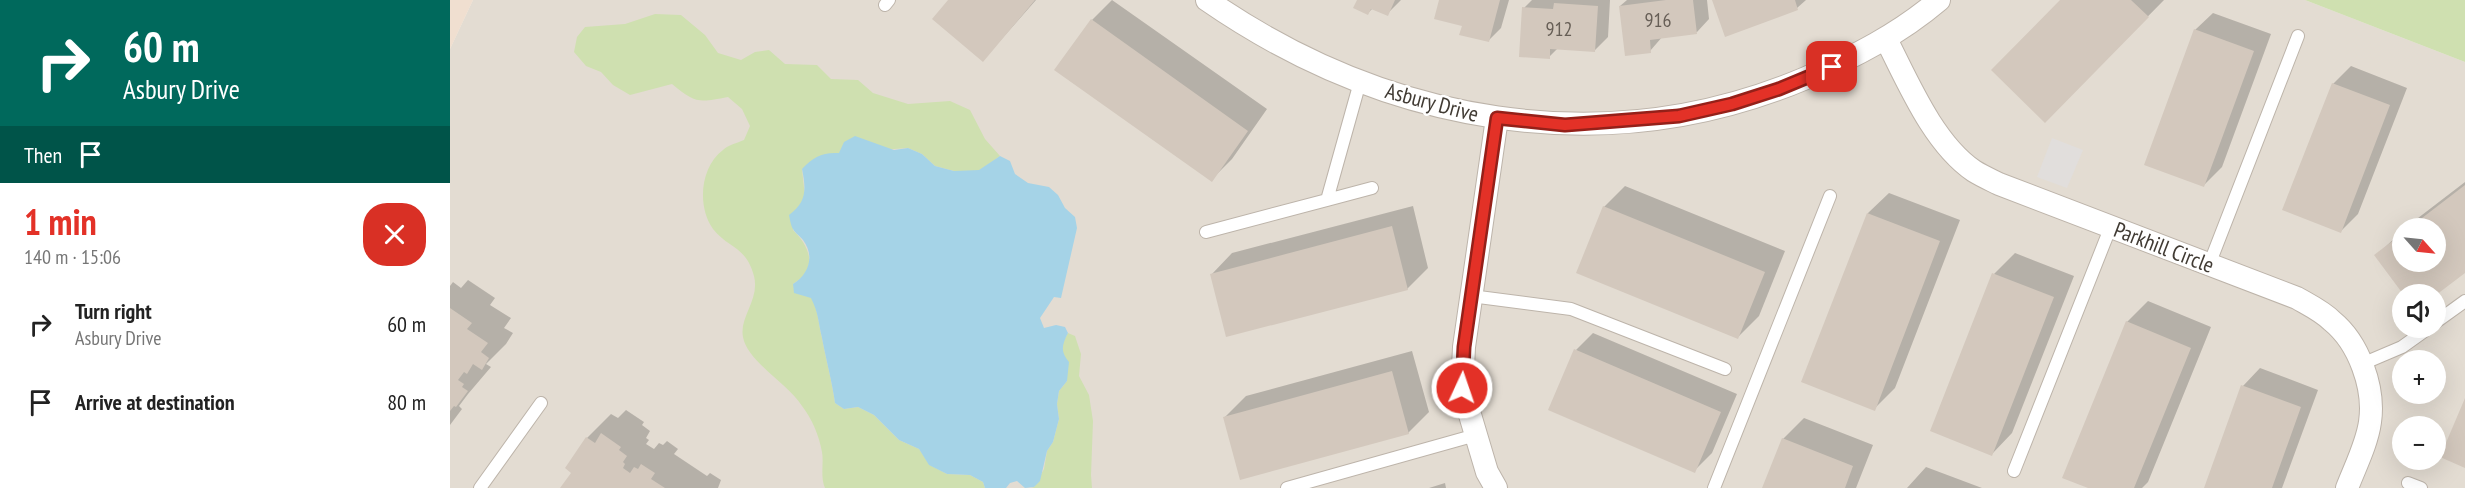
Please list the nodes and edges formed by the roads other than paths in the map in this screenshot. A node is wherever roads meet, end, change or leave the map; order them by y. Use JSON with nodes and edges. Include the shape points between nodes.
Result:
{"nodes":[{"id":1,"x":1207,"y":0,"type":"edge"},
{"id":2,"x":1939,"y":0,"type":"edge"},
{"id":3,"x":2298,"y":36,"type":"dead end"},
{"id":4,"x":1886,"y":39,"type":"junction"},
{"id":5,"x":1360,"y":82,"type":"junction"},
{"id":6,"x":1497,"y":118,"type":"junction"},
{"id":7,"x":1372,"y":188,"type":"dead end"},
{"id":8,"x":1830,"y":196,"type":"dead end"},
{"id":9,"x":1327,"y":200,"type":"junction"},
{"id":10,"x":2111,"y":226,"type":"junction"},
{"id":11,"x":1206,"y":231,"type":"dead end"},
{"id":12,"x":2209,"y":265,"type":"junction"},
{"id":13,"x":1471,"y":296,"type":"junction"},
{"id":14,"x":2465,"y":302,"type":"edge"},
{"id":15,"x":2446,"y":315,"type":"edge"},
{"id":16,"x":2414,"y":338,"type":"edge"},
{"id":17,"x":2362,"y":364,"type":"junction"},
{"id":18,"x":1725,"y":369,"type":"dead end"},
{"id":19,"x":541,"y":403,"type":"dead end"},
{"id":20,"x":1476,"y":435,"type":"junction"},
{"id":21,"x":2014,"y":471,"type":"dead end"},
{"id":22,"x":2408,"y":483,"type":"dead end"},
{"id":23,"x":480,"y":488,"type":"edge"},
{"id":24,"x":1287,"y":488,"type":"edge"},
{"id":25,"x":1496,"y":488,"type":"edge"},
{"id":26,"x":1714,"y":488,"type":"edge"},
{"id":27,"x":2347,"y":488,"type":"edge"},
{"id":28,"x":2421,"y":488,"type":"edge"}],
"edges":[{"from":1,"to":5,"type":"street","name":"Asbury Drive","via":[[1282,48]]},
{"from":2,"to":4,"type":"street","name":"Asbury Drive"},
{"from":3,"to":12,"type":"lane"},
{"from":4,"to":6,"type":"street","name":"Asbury Drive","via":[[1779,89],[1679,116],[1565,125]]},
{"from":4,"to":10,"type":"street","name":"Parkhill Circle","via":[[1932,124],[1961,161],[1999,184]]},
{"from":5,"to":6,"type":"street","name":"Asbury Drive","via":[[1450,110]]},
{"from":5,"to":9,"type":"lane"},
{"from":6,"to":13,"type":"street"},
{"from":7,"to":9,"type":"lane"},
{"from":8,"to":26,"type":"lane"},
{"from":9,"to":11,"type":"lane"},
{"from":10,"to":12,"type":"street","name":"Parkhill Circle"},
{"from":10,"to":21,"type":"lane"},
{"from":12,"to":17,"type":"street","name":"Parkhill Circle","via":[[2317,309],[2348,338]]},
{"from":13,"to":18,"type":"lane","via":[[1570,309]]},
{"from":13,"to":20,"type":"street","via":[[1462,388]]},
{"from":14,"to":15,"type":"lane"},
{"from":16,"to":17,"type":"lane"},
{"from":17,"to":27,"type":"street","name":"Parkhill Circle","via":[[2369,392],[2370,422]]},
{"from":19,"to":23,"type":"lane"},
{"from":20,"to":24,"type":"lane"},
{"from":20,"to":25,"type":"street"},
{"from":22,"to":28,"type":"lane"}]}
